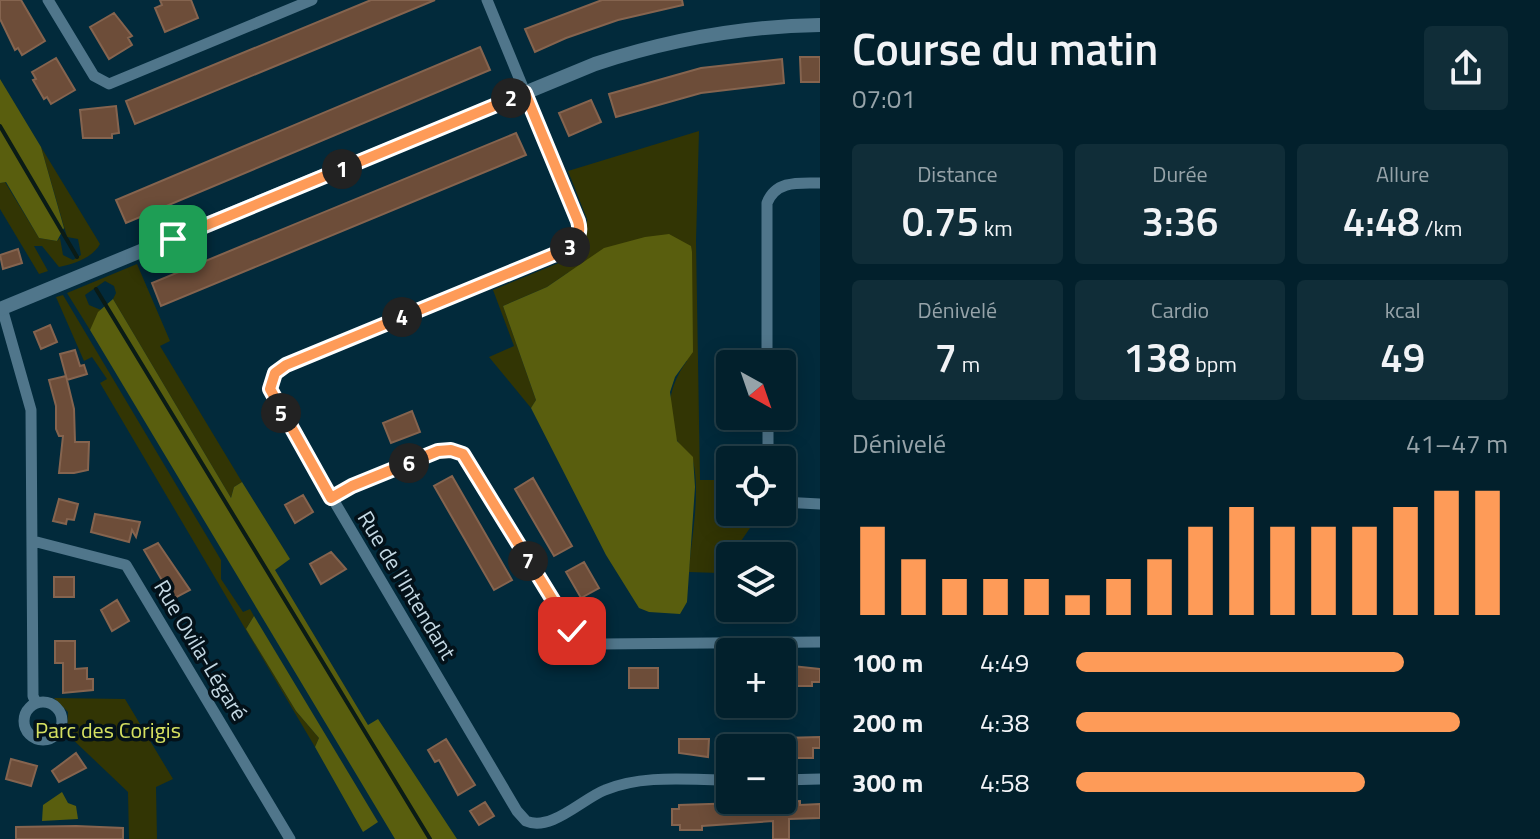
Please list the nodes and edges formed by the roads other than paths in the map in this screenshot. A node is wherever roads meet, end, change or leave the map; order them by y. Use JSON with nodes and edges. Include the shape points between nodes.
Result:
{"nodes":[{"id":1,"x":48,"y":0,"type":"edge"},
{"id":2,"x":312,"y":0,"type":"edge"},
{"id":3,"x":487,"y":0,"type":"edge"},
{"id":4,"x":820,"y":25,"type":"edge"},
{"id":5,"x":525,"y":93,"type":"junction"},
{"id":6,"x":820,"y":183,"type":"edge"},
{"id":7,"x":1,"y":309,"type":"edge"},
{"id":8,"x":767,"y":350,"type":"edge"},
{"id":9,"x":331,"y":498,"type":"junction"},
{"id":10,"x":796,"y":503,"type":"edge"},
{"id":11,"x":820,"y":504,"type":"edge"},
{"id":12,"x":33,"y":541,"type":"junction"},
{"id":13,"x":820,"y":642,"type":"edge"},
{"id":14,"x":36,"y":703,"type":"dead end"},
{"id":15,"x":820,"y":779,"type":"edge"},
{"id":16,"x":716,"y":780,"type":"edge"},
{"id":17,"x":796,"y":780,"type":"edge"},
{"id":18,"x":290,"y":839,"type":"edge"}],
"edges":[{"from":1,"to":2,"type":"street","via":[[94,76],[109,84]]},
{"from":3,"to":5,"type":"street","name":"Rue de l'Intendant"},
{"from":4,"to":5,"type":"street","via":[[742,29],[671,42],[595,64]]},
{"from":5,"to":7,"type":"street"},
{"from":5,"to":9,"type":"street","name":"Rue de l'Intendant","via":[[578,221],[578,237],[565,250],[279,369],[270,384],[272,396]]},
{"from":6,"to":8,"type":"street","via":[[781,186],[767,203]]},
{"from":7,"to":12,"type":"street","via":[[30,402]]},
{"from":9,"to":13,"type":"street","via":[[438,451],[456,451],[471,464],[566,625],[579,638],[602,644]]},
{"from":9,"to":16,"type":"street","name":"Rue de l'Intendant","via":[[517,811],[531,823],[544,823],[626,783]]},
{"from":10,"to":11,"type":"street"},
{"from":12,"to":14,"type":"street"},
{"from":12,"to":18,"type":"street","name":"Rue Ovila-Légaré","via":[[126,565]]},
{"from":15,"to":17,"type":"street"}]}
